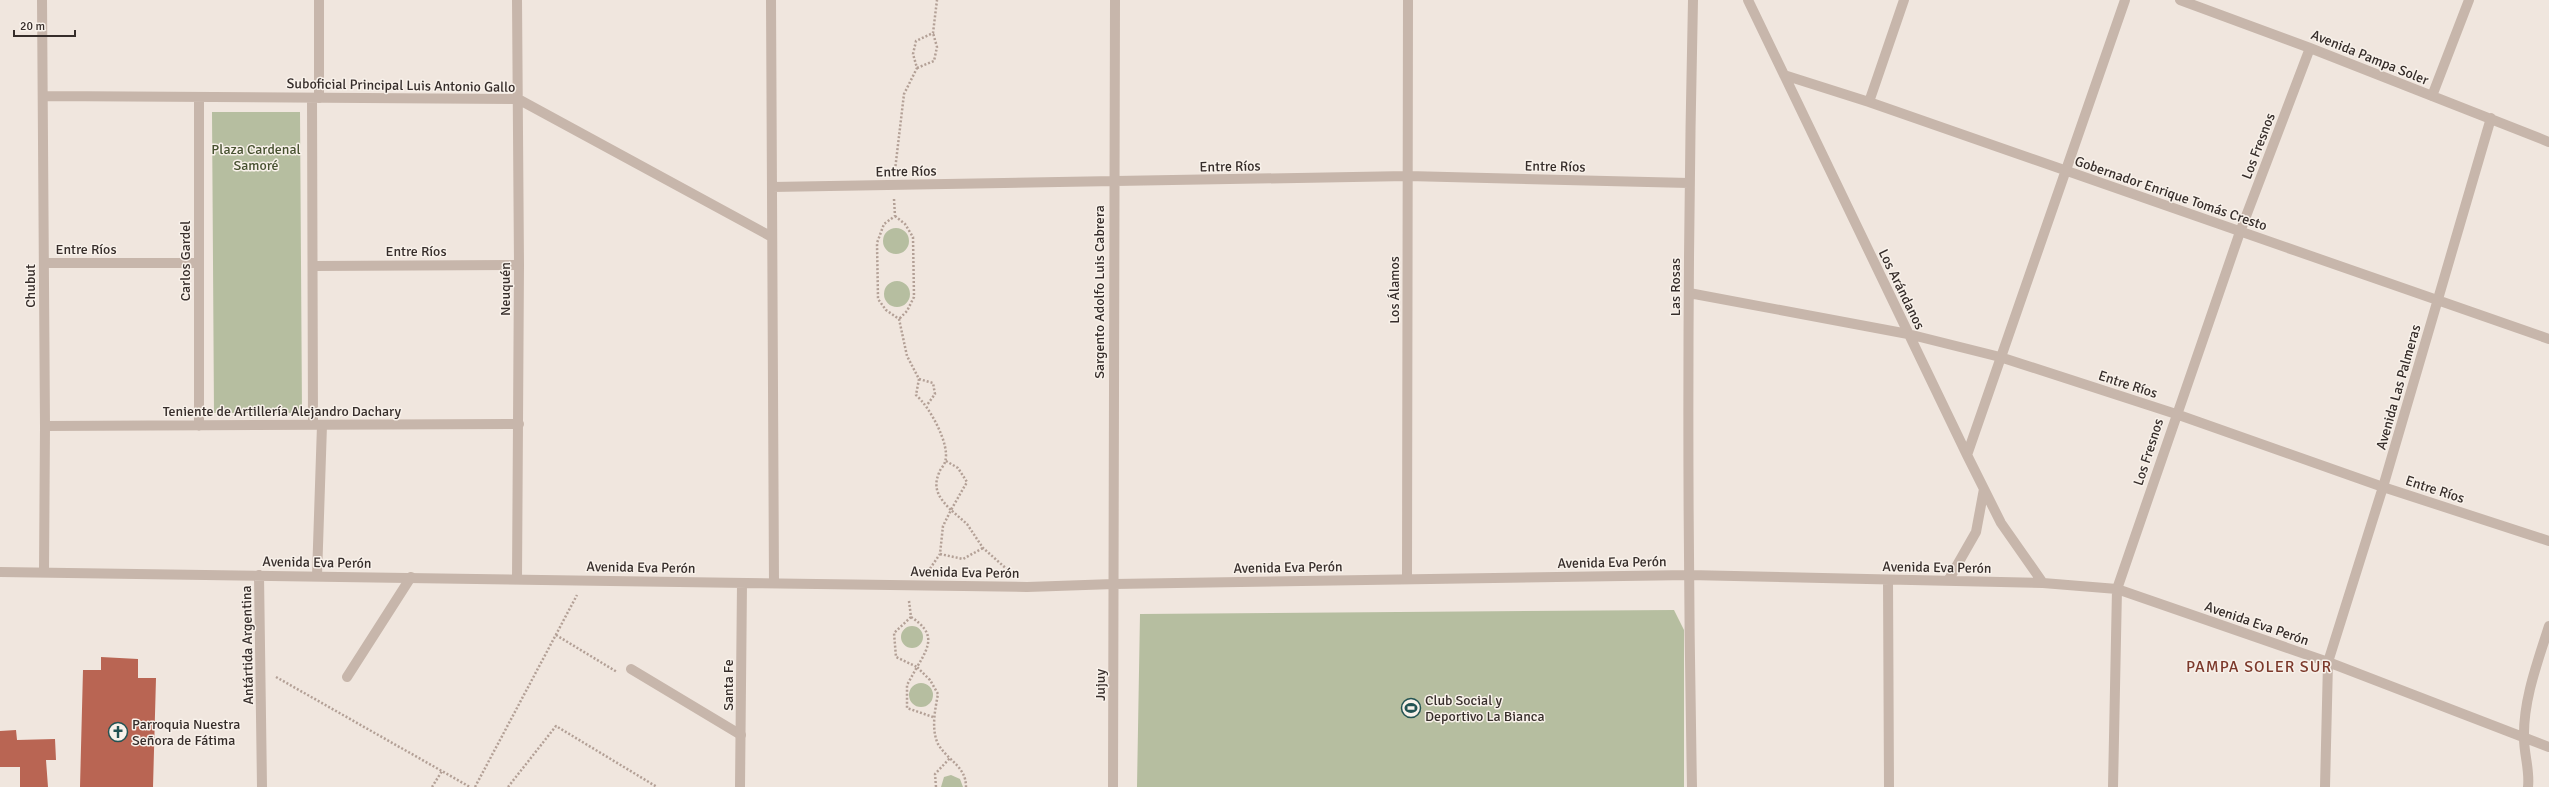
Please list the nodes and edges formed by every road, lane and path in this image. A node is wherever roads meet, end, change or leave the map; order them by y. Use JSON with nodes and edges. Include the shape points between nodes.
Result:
{"nodes":[{"id":1,"x":42,"y":0,"type":"edge"},
{"id":2,"x":320,"y":0,"type":"edge"},
{"id":3,"x":517,"y":0,"type":"edge"},
{"id":4,"x":771,"y":0,"type":"edge"},
{"id":5,"x":937,"y":0,"type":"edge"},
{"id":6,"x":1115,"y":0,"type":"edge"},
{"id":7,"x":1408,"y":0,"type":"edge"},
{"id":8,"x":1693,"y":0,"type":"edge"},
{"id":9,"x":1748,"y":0,"type":"edge"},
{"id":10,"x":1904,"y":0,"type":"edge"},
{"id":11,"x":2125,"y":0,"type":"edge"},
{"id":12,"x":2180,"y":0,"type":"edge"},
{"id":13,"x":2469,"y":0,"type":"edge"},
{"id":14,"x":933,"y":33,"type":"junction"},
{"id":15,"x":2310,"y":48,"type":"junction"},
{"id":16,"x":917,"y":68,"type":"junction"},
{"id":17,"x":1784,"y":75,"type":"junction"},
{"id":18,"x":43,"y":96,"type":"junction"},
{"id":19,"x":2432,"y":96,"type":"junction"},
{"id":20,"x":199,"y":97,"type":"junction"},
{"id":21,"x":315,"y":98,"type":"junction"},
{"id":22,"x":518,"y":99,"type":"junction"},
{"id":23,"x":1869,"y":102,"type":"junction"},
{"id":24,"x":2491,"y":118,"type":"junction"},
{"id":25,"x":2549,"y":142,"type":"edge"},
{"id":26,"x":2065,"y":171,"type":"junction"},
{"id":27,"x":1408,"y":176,"type":"junction"},
{"id":28,"x":1113,"y":183,"type":"junction"},
{"id":29,"x":1689,"y":183,"type":"junction"},
{"id":30,"x":893,"y":186,"type":"junction"},
{"id":31,"x":772,"y":187,"type":"junction"},
{"id":32,"x":895,"y":216,"type":"junction"},
{"id":33,"x":2240,"y":232,"type":"junction"},
{"id":34,"x":772,"y":237,"type":"junction"},
{"id":35,"x":44,"y":263,"type":"junction"},
{"id":36,"x":199,"y":263,"type":"junction"},
{"id":37,"x":519,"y":265,"type":"junction"},
{"id":38,"x":314,"y":266,"type":"junction"},
{"id":39,"x":1689,"y":293,"type":"junction"},
{"id":40,"x":2438,"y":301,"type":"junction"},
{"id":41,"x":899,"y":319,"type":"junction"},
{"id":42,"x":1908,"y":334,"type":"junction"},
{"id":43,"x":2549,"y":339,"type":"edge"},
{"id":44,"x":2000,"y":357,"type":"junction"},
{"id":45,"x":919,"y":379,"type":"junction"},
{"id":46,"x":927,"y":405,"type":"junction"},
{"id":47,"x":2176,"y":414,"type":"junction"},
{"id":48,"x":519,"y":424,"type":"junction"},
{"id":49,"x":317,"y":425,"type":"junction"},
{"id":50,"x":45,"y":426,"type":"junction"},
{"id":51,"x":199,"y":426,"type":"junction"},
{"id":52,"x":1967,"y":455,"type":"junction"},
{"id":53,"x":946,"y":461,"type":"junction"},
{"id":54,"x":2383,"y":487,"type":"junction"},
{"id":55,"x":1984,"y":489,"type":"junction"},
{"id":56,"x":951,"y":510,"type":"junction"},
{"id":57,"x":2549,"y":541,"type":"edge"},
{"id":58,"x":983,"y":548,"type":"junction"},
{"id":59,"x":940,"y":554,"type":"junction"},
{"id":60,"x":44,"y":571,"type":"junction"},
{"id":61,"x":0,"y":572,"type":"edge"},
{"id":62,"x":259,"y":575,"type":"junction"},
{"id":63,"x":1689,"y":575,"type":"junction"},
{"id":64,"x":317,"y":576,"type":"junction"},
{"id":65,"x":411,"y":577,"type":"junction"},
{"id":66,"x":517,"y":579,"type":"junction"},
{"id":67,"x":1407,"y":579,"type":"junction"},
{"id":68,"x":584,"y":580,"type":"junction"},
{"id":69,"x":1888,"y":580,"type":"junction"},
{"id":70,"x":1948,"y":581,"type":"junction"},
{"id":71,"x":742,"y":583,"type":"junction"},
{"id":72,"x":774,"y":583,"type":"junction"},
{"id":73,"x":2043,"y":583,"type":"junction"},
{"id":74,"x":1114,"y":584,"type":"junction"},
{"id":75,"x":918,"y":586,"type":"junction"},
{"id":76,"x":1027,"y":587,"type":"junction"},
{"id":77,"x":2117,"y":590,"type":"junction"},
{"id":78,"x":911,"y":617,"type":"junction"},
{"id":79,"x":2549,"y":626,"type":"edge"},
{"id":80,"x":556,"y":635,"type":"junction"},
{"id":81,"x":2328,"y":662,"type":"junction"},
{"id":82,"x":917,"y":667,"type":"junction"},
{"id":83,"x":262,"y":669,"type":"junction"},
{"id":84,"x":631,"y":669,"type":"joint"},
{"id":85,"x":347,"y":677,"type":"dead end"},
{"id":86,"x":933,"y":717,"type":"junction"},
{"id":87,"x":741,"y":735,"type":"junction"},
{"id":88,"x":2524,"y":738,"type":"junction"},
{"id":89,"x":2549,"y":747,"type":"edge"},
{"id":90,"x":950,"y":758,"type":"junction"},
{"id":91,"x":442,"y":771,"type":"junction"},
{"id":92,"x":262,"y":787,"type":"edge"},
{"id":93,"x":432,"y":787,"type":"edge"},
{"id":94,"x":470,"y":787,"type":"edge"},
{"id":95,"x":475,"y":787,"type":"edge"},
{"id":96,"x":508,"y":787,"type":"edge"},
{"id":97,"x":657,"y":787,"type":"edge"},
{"id":98,"x":740,"y":787,"type":"edge"},
{"id":99,"x":936,"y":787,"type":"edge"},
{"id":100,"x":966,"y":787,"type":"edge"},
{"id":101,"x":1113,"y":787,"type":"edge"},
{"id":102,"x":1692,"y":787,"type":"edge"},
{"id":103,"x":1889,"y":787,"type":"edge"},
{"id":104,"x":2113,"y":787,"type":"edge"},
{"id":105,"x":2325,"y":787,"type":"edge"},
{"id":106,"x":2528,"y":787,"type":"edge"}],
"edges":[{"from":1,"to":18,"type":"street","name":"Chubut"},
{"from":2,"to":21,"type":"street"},
{"from":3,"to":22,"type":"street","name":"Neuquén"},
{"from":4,"to":31,"type":"street"},
{"from":5,"to":14,"type":"path"},
{"from":6,"to":28,"type":"street","name":"Sargento Adolfo Luis Cabrera"},
{"from":7,"to":27,"type":"street","name":"Los Álamos"},
{"from":8,"to":29,"type":"street","name":"Las Rosas"},
{"from":9,"to":17,"type":"street","name":"Los Arándanos"},
{"from":10,"to":23,"type":"street"},
{"from":11,"to":26,"type":"street"},
{"from":12,"to":15,"type":"street","name":"Avenida Pampa Soler"},
{"from":13,"to":19,"type":"street"},
{"from":14,"to":16,"type":"path","via":[[916,41],[913,54]]},
{"from":14,"to":16,"type":"path","via":[[937,47],[934,60]]},
{"from":15,"to":19,"type":"street","name":"Avenida Pampa Soler"},
{"from":15,"to":33,"type":"street","name":"Los Fresnos"},
{"from":16,"to":30,"type":"path","via":[[904,94]]},
{"from":17,"to":23,"type":"street","name":"Gobernador Enrique Tomás Cresto"},
{"from":17,"to":42,"type":"street","name":"Los Arándanos"},
{"from":18,"to":20,"type":"street","name":"Suboficial Principal Luis Antonio Gallo"},
{"from":18,"to":35,"type":"street","name":"Chubut"},
{"from":19,"to":24,"type":"street","name":"Avenida Pampa Soler"},
{"from":20,"to":21,"type":"street","name":"Suboficial Principal Luis Antonio Gallo"},
{"from":20,"to":36,"type":"street","name":"Carlos Gardel"},
{"from":21,"to":22,"type":"street","name":"Suboficial Principal Luis Antonio Gallo"},
{"from":21,"to":38,"type":"street"},
{"from":22,"to":34,"type":"street","name":"Suboficial Principal Luis Antonio Gallo"},
{"from":22,"to":37,"type":"street","name":"Neuquén"},
{"from":23,"to":26,"type":"street","name":"Gobernador Enrique Tomás Cresto"},
{"from":24,"to":25,"type":"street","name":"Avenida Pampa Soler"},
{"from":24,"to":40,"type":"street","name":"Avenida Las Palmeras"},
{"from":26,"to":33,"type":"street","name":"Gobernador Enrique Tomás Cresto"},
{"from":26,"to":44,"type":"street"},
{"from":27,"to":28,"type":"street","name":"Entre Ríos"},
{"from":27,"to":29,"type":"street","name":"Entre Ríos"},
{"from":27,"to":67,"type":"street","name":"Los Álamos"},
{"from":28,"to":30,"type":"street","name":"Entre Ríos"},
{"from":28,"to":74,"type":"street","name":"Sargento Adolfo Luis Cabrera"},
{"from":29,"to":39,"type":"street","name":"Las Rosas"},
{"from":30,"to":31,"type":"street","name":"Entre Ríos"},
{"from":30,"to":32,"type":"path"},
{"from":31,"to":34,"type":"street"},
{"from":32,"to":41,"type":"path","via":[[905,224],[913,237],[914,297],[907,311]]},
{"from":32,"to":41,"type":"path","via":[[884,224],[877,243],[878,299],[886,310]]},
{"from":33,"to":40,"type":"street","name":"Gobernador Enrique Tomás Cresto"},
{"from":33,"to":47,"type":"street","name":"Los Fresnos"},
{"from":34,"to":72,"type":"street"},
{"from":35,"to":36,"type":"street","name":"Entre Ríos"},
{"from":35,"to":50,"type":"street","name":"Chubut"},
{"from":36,"to":51,"type":"street","name":"Carlos Gardel"},
{"from":37,"to":38,"type":"street","name":"Entre Ríos"},
{"from":37,"to":48,"type":"street","name":"Neuquén"},
{"from":38,"to":49,"type":"street"},
{"from":39,"to":42,"type":"street","name":"Entre Ríos"},
{"from":39,"to":63,"type":"street","name":"Las Rosas"},
{"from":40,"to":43,"type":"street","name":"Gobernador Enrique Tomás Cresto"},
{"from":40,"to":54,"type":"street","name":"Avenida Las Palmeras"},
{"from":41,"to":45,"type":"path","via":[[907,356]]},
{"from":42,"to":44,"type":"street","name":"Entre Ríos"},
{"from":42,"to":52,"type":"street","name":"Los Arándanos"},
{"from":44,"to":47,"type":"street","name":"Entre Ríos"},
{"from":44,"to":52,"type":"street"},
{"from":45,"to":46,"type":"path","via":[[916,395]]},
{"from":45,"to":46,"type":"path","via":[[933,383],[935,394]]},
{"from":46,"to":53,"type":"path","via":[[943,440]]},
{"from":47,"to":54,"type":"street","name":"Entre Ríos"},
{"from":47,"to":77,"type":"street","name":"Los Fresnos"},
{"from":48,"to":49,"type":"street","name":"Teniente de Artillería Alejandro Dachary"},
{"from":48,"to":66,"type":"street","name":"Neuquén"},
{"from":49,"to":51,"type":"street","name":"Teniente de Artillería Alejandro Dachary"},
{"from":49,"to":64,"type":"street"},
{"from":50,"to":51,"type":"street","name":"Teniente de Artillería Alejandro Dachary"},
{"from":50,"to":60,"type":"street","name":"Chubut"},
{"from":52,"to":55,"type":"street","name":"Los Arándanos"},
{"from":53,"to":56,"type":"path","via":[[935,485],[939,498]]},
{"from":53,"to":56,"type":"path","via":[[958,468],[966,482]]},
{"from":54,"to":57,"type":"street","name":"Entre Ríos"},
{"from":54,"to":81,"type":"street","name":"Avenida Las Palmeras"},
{"from":55,"to":70,"type":"street","via":[[1976,532]]},
{"from":55,"to":73,"type":"street","name":"Los Arándanos","via":[[2002,523]]},
{"from":56,"to":58,"type":"path","via":[[967,524]]},
{"from":56,"to":59,"type":"path","via":[[943,526]]},
{"from":58,"to":59,"type":"path","via":[[963,559]]},
{"from":58,"to":76,"type":"path"},
{"from":59,"to":75,"type":"path"},
{"from":60,"to":61,"type":"street","name":"Avenida Eva Perón"},
{"from":60,"to":62,"type":"street","name":"Avenida Eva Perón"},
{"from":62,"to":64,"type":"street","name":"Avenida Eva Perón"},
{"from":62,"to":83,"type":"street","name":"Antártida Argentina"},
{"from":63,"to":67,"type":"street","name":"Avenida Eva Perón"},
{"from":63,"to":69,"type":"street","name":"Avenida Eva Perón"},
{"from":63,"to":102,"type":"street","name":"Las Rosas"},
{"from":64,"to":65,"type":"street","name":"Avenida Eva Perón"},
{"from":65,"to":66,"type":"street","name":"Avenida Eva Perón"},
{"from":65,"to":85,"type":"street"},
{"from":66,"to":68,"type":"street","name":"Avenida Eva Perón"},
{"from":67,"to":74,"type":"street","name":"Avenida Eva Perón"},
{"from":68,"to":71,"type":"street","name":"Avenida Eva Perón"},
{"from":68,"to":80,"type":"path"},
{"from":69,"to":70,"type":"street","name":"Avenida Eva Perón"},
{"from":69,"to":103,"type":"street"},
{"from":70,"to":73,"type":"street","name":"Avenida Eva Perón"},
{"from":71,"to":72,"type":"street","name":"Avenida Eva Perón"},
{"from":71,"to":87,"type":"street","name":"Santa Fe"},
{"from":72,"to":75,"type":"street","name":"Avenida Eva Perón"},
{"from":73,"to":77,"type":"street","name":"Avenida Eva Perón"},
{"from":74,"to":76,"type":"street","name":"Avenida Eva Perón"},
{"from":74,"to":101,"type":"street","name":"Jujuy"},
{"from":75,"to":76,"type":"street","name":"Avenida Eva Perón"},
{"from":75,"to":78,"type":"path","via":[[909,600]]},
{"from":77,"to":81,"type":"street","name":"Avenida Eva Perón"},
{"from":77,"to":104,"type":"street","name":"Los Fresnos"},
{"from":78,"to":82,"type":"path","via":[[924,626],[929,641]]},
{"from":78,"to":82,"type":"path","via":[[894,633],[896,657]]},
{"from":79,"to":88,"type":"street","via":[[2529,692]]},
{"from":80,"to":84,"type":"path","via":[[626,678]]},
{"from":80,"to":95,"type":"path"},
{"from":81,"to":88,"type":"street","name":"Avenida Eva Perón"},
{"from":81,"to":105,"type":"street","name":"Avenida Las Palmeras"},
{"from":82,"to":86,"type":"path","via":[[930,680],[938,694]]},
{"from":82,"to":86,"type":"path","via":[[907,685],[907,708]]},
{"from":83,"to":91,"type":"path"},
{"from":83,"to":92,"type":"street","name":"Antártida Argentina"},
{"from":84,"to":87,"type":"street"},
{"from":86,"to":90,"type":"path","via":[[938,743]]},
{"from":87,"to":98,"type":"street","name":"Santa Fe"},
{"from":88,"to":89,"type":"street","name":"Avenida Eva Perón"},
{"from":88,"to":106,"type":"street","via":[[2529,772]]},
{"from":90,"to":99,"type":"path","via":[[935,774]]},
{"from":90,"to":100,"type":"path","via":[[966,775]]},
{"from":91,"to":93,"type":"path"},
{"from":91,"to":94,"type":"path"},
{"from":96,"to":97,"type":"path","via":[[556,726]]}]}
